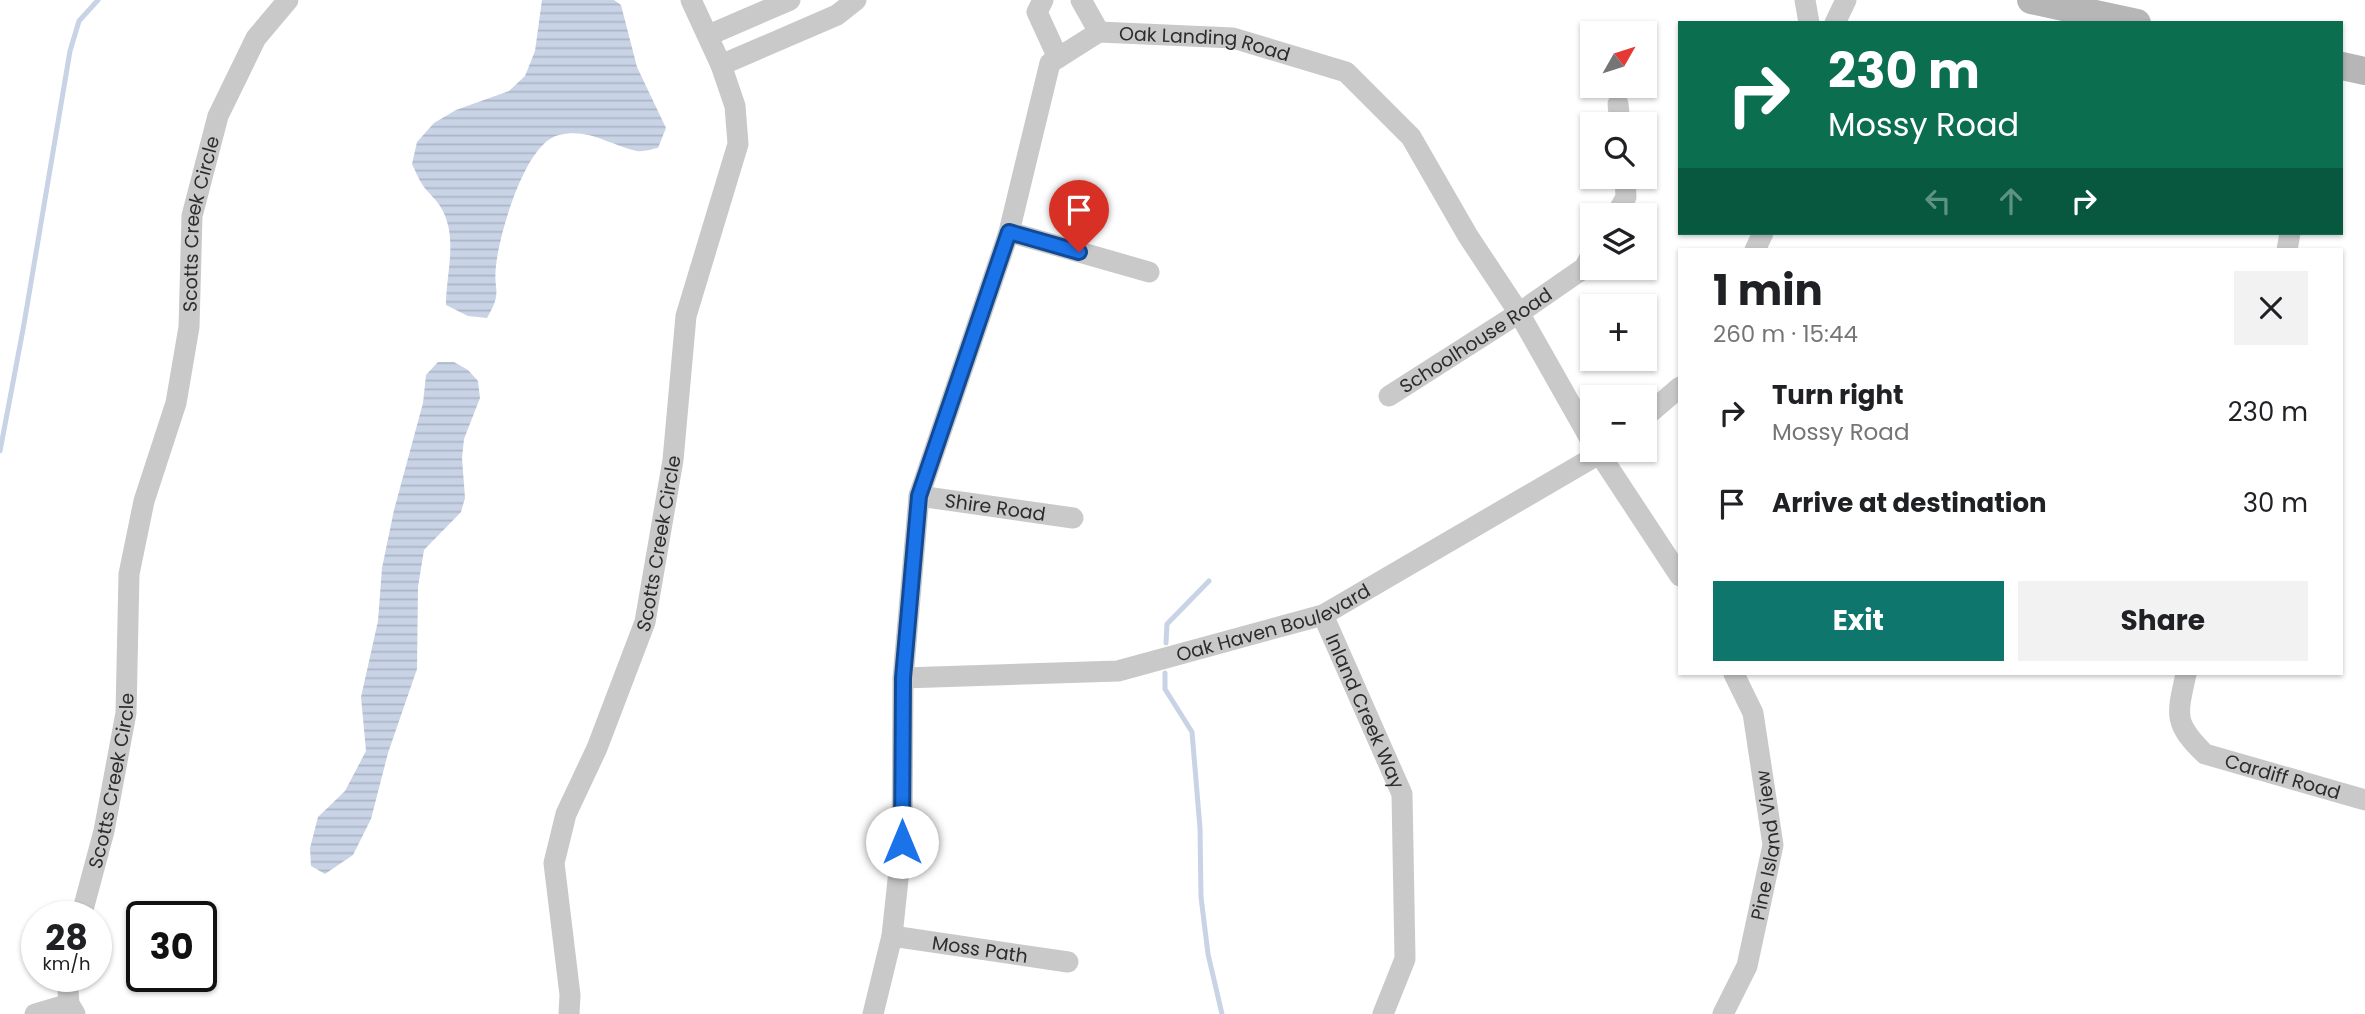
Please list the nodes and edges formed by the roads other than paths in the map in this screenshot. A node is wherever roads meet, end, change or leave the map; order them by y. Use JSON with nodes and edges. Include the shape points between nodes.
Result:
{"nodes":[{"id":1,"x":288,"y":0,"type":"edge"},
{"id":2,"x":691,"y":0,"type":"edge"},
{"id":3,"x":790,"y":0,"type":"edge"},
{"id":4,"x":856,"y":0,"type":"edge"},
{"id":5,"x":1043,"y":0,"type":"edge"},
{"id":6,"x":1081,"y":0,"type":"edge"},
{"id":7,"x":1805,"y":0,"type":"edge"},
{"id":8,"x":1846,"y":0,"type":"edge"},
{"id":9,"x":2031,"y":0,"type":"edge"},
{"id":10,"x":1809,"y":21,"type":"edge"},
{"id":11,"x":1836,"y":21,"type":"edge"},
{"id":12,"x":2128,"y":21,"type":"edge"},
{"id":13,"x":1099,"y":32,"type":"junction"},
{"id":14,"x":709,"y":35,"type":"junction"},
{"id":15,"x":1058,"y":58,"type":"junction"},
{"id":16,"x":721,"y":65,"type":"junction"},
{"id":17,"x":2343,"y":66,"type":"edge"},
{"id":18,"x":2365,"y":71,"type":"edge"},
{"id":19,"x":1009,"y":232,"type":"junction"},
{"id":20,"x":1580,"y":271,"type":"edge"},
{"id":21,"x":1149,"y":272,"type":"dead end"},
{"id":22,"x":1519,"y":313,"type":"junction"},
{"id":23,"x":1678,"y":389,"type":"edge"},
{"id":24,"x":1388,"y":396,"type":"dead end"},
{"id":25,"x":1657,"y":407,"type":"edge"},
{"id":26,"x":1580,"y":417,"type":"edge"},
{"id":27,"x":1580,"y":460,"type":"edge"},
{"id":28,"x":1607,"y":462,"type":"edge"},
{"id":29,"x":919,"y":496,"type":"junction"},
{"id":30,"x":1073,"y":518,"type":"dead end"},
{"id":31,"x":1678,"y":573,"type":"edge"},
{"id":32,"x":1323,"y":615,"type":"junction"},
{"id":33,"x":1734,"y":675,"type":"edge"},
{"id":34,"x":2186,"y":675,"type":"edge"},
{"id":35,"x":903,"y":678,"type":"junction"},
{"id":36,"x":2365,"y":800,"type":"edge"},
{"id":37,"x":85,"y":901,"type":"edge"},
{"id":38,"x":892,"y":936,"type":"junction"},
{"id":39,"x":1068,"y":962,"type":"dead end"},
{"id":40,"x":72,"y":1009,"type":"edge"},
{"id":41,"x":35,"y":1014,"type":"edge"},
{"id":42,"x":569,"y":1014,"type":"edge"},
{"id":43,"x":873,"y":1014,"type":"edge"},
{"id":44,"x":1382,"y":1014,"type":"edge"},
{"id":45,"x":1723,"y":1014,"type":"edge"}],
"edges":[{"from":1,"to":37,"type":"street","name":"Scotts Creek Circle","via":[[256,38],[218,116],[192,216],[189,327],[176,403],[144,500],[129,574],[126,713]]},
{"from":2,"to":14,"type":"street","name":"Scotts Creek Circle"},
{"from":3,"to":14,"type":"street"},
{"from":4,"to":16,"type":"street","via":[[838,15]]},
{"from":5,"to":15,"type":"street","via":[[1037,12]]},
{"from":6,"to":13,"type":"street"},
{"from":7,"to":10,"type":"street"},
{"from":8,"to":11,"type":"street"},
{"from":9,"to":12,"type":"main road"},
{"from":13,"to":15,"type":"street","name":"Oak Landing Road"},
{"from":13,"to":22,"type":"street","name":"Oak Landing Road","via":[[1233,38],[1346,72],[1411,137]]},
{"from":14,"to":16,"type":"street","name":"Scotts Creek Circle"},
{"from":15,"to":19,"type":"street","via":[[1050,63]]},
{"from":16,"to":42,"type":"street","name":"Scotts Creek Circle","via":[[735,106],[738,144],[686,316],[673,460],[645,622],[566,814],[554,863]]},
{"from":17,"to":18,"type":"main road"},
{"from":19,"to":21,"type":"street"},
{"from":19,"to":29,"type":"street"},
{"from":20,"to":22,"type":"street","name":"Schoolhouse Road"},
{"from":22,"to":24,"type":"street","name":"Schoolhouse Road"},
{"from":22,"to":26,"type":"street","name":"Oak Landing Road"},
{"from":23,"to":25,"type":"street"},
{"from":27,"to":32,"type":"street","name":"Oak Haven Boulevard"},
{"from":28,"to":31,"type":"street"},
{"from":29,"to":30,"type":"street","name":"Shire Road"},
{"from":29,"to":35,"type":"street"},
{"from":32,"to":35,"type":"street","name":"Oak Haven Boulevard","via":[[1118,671]]},
{"from":32,"to":44,"type":"street","name":"Inland Creek Way","via":[[1402,794],[1405,959]]},
{"from":33,"to":45,"type":"street","name":"Pine Island View","via":[[1753,713],[1773,845],[1747,966]]},
{"from":34,"to":36,"type":"street","name":"Cardiff Road","via":[[2180,723],[2205,754]]},
{"from":35,"to":38,"type":"street","via":[[902,842]]},
{"from":38,"to":39,"type":"street","name":"Moss Path"},
{"from":38,"to":43,"type":"street"},
{"from":40,"to":41,"type":"street"}]}
